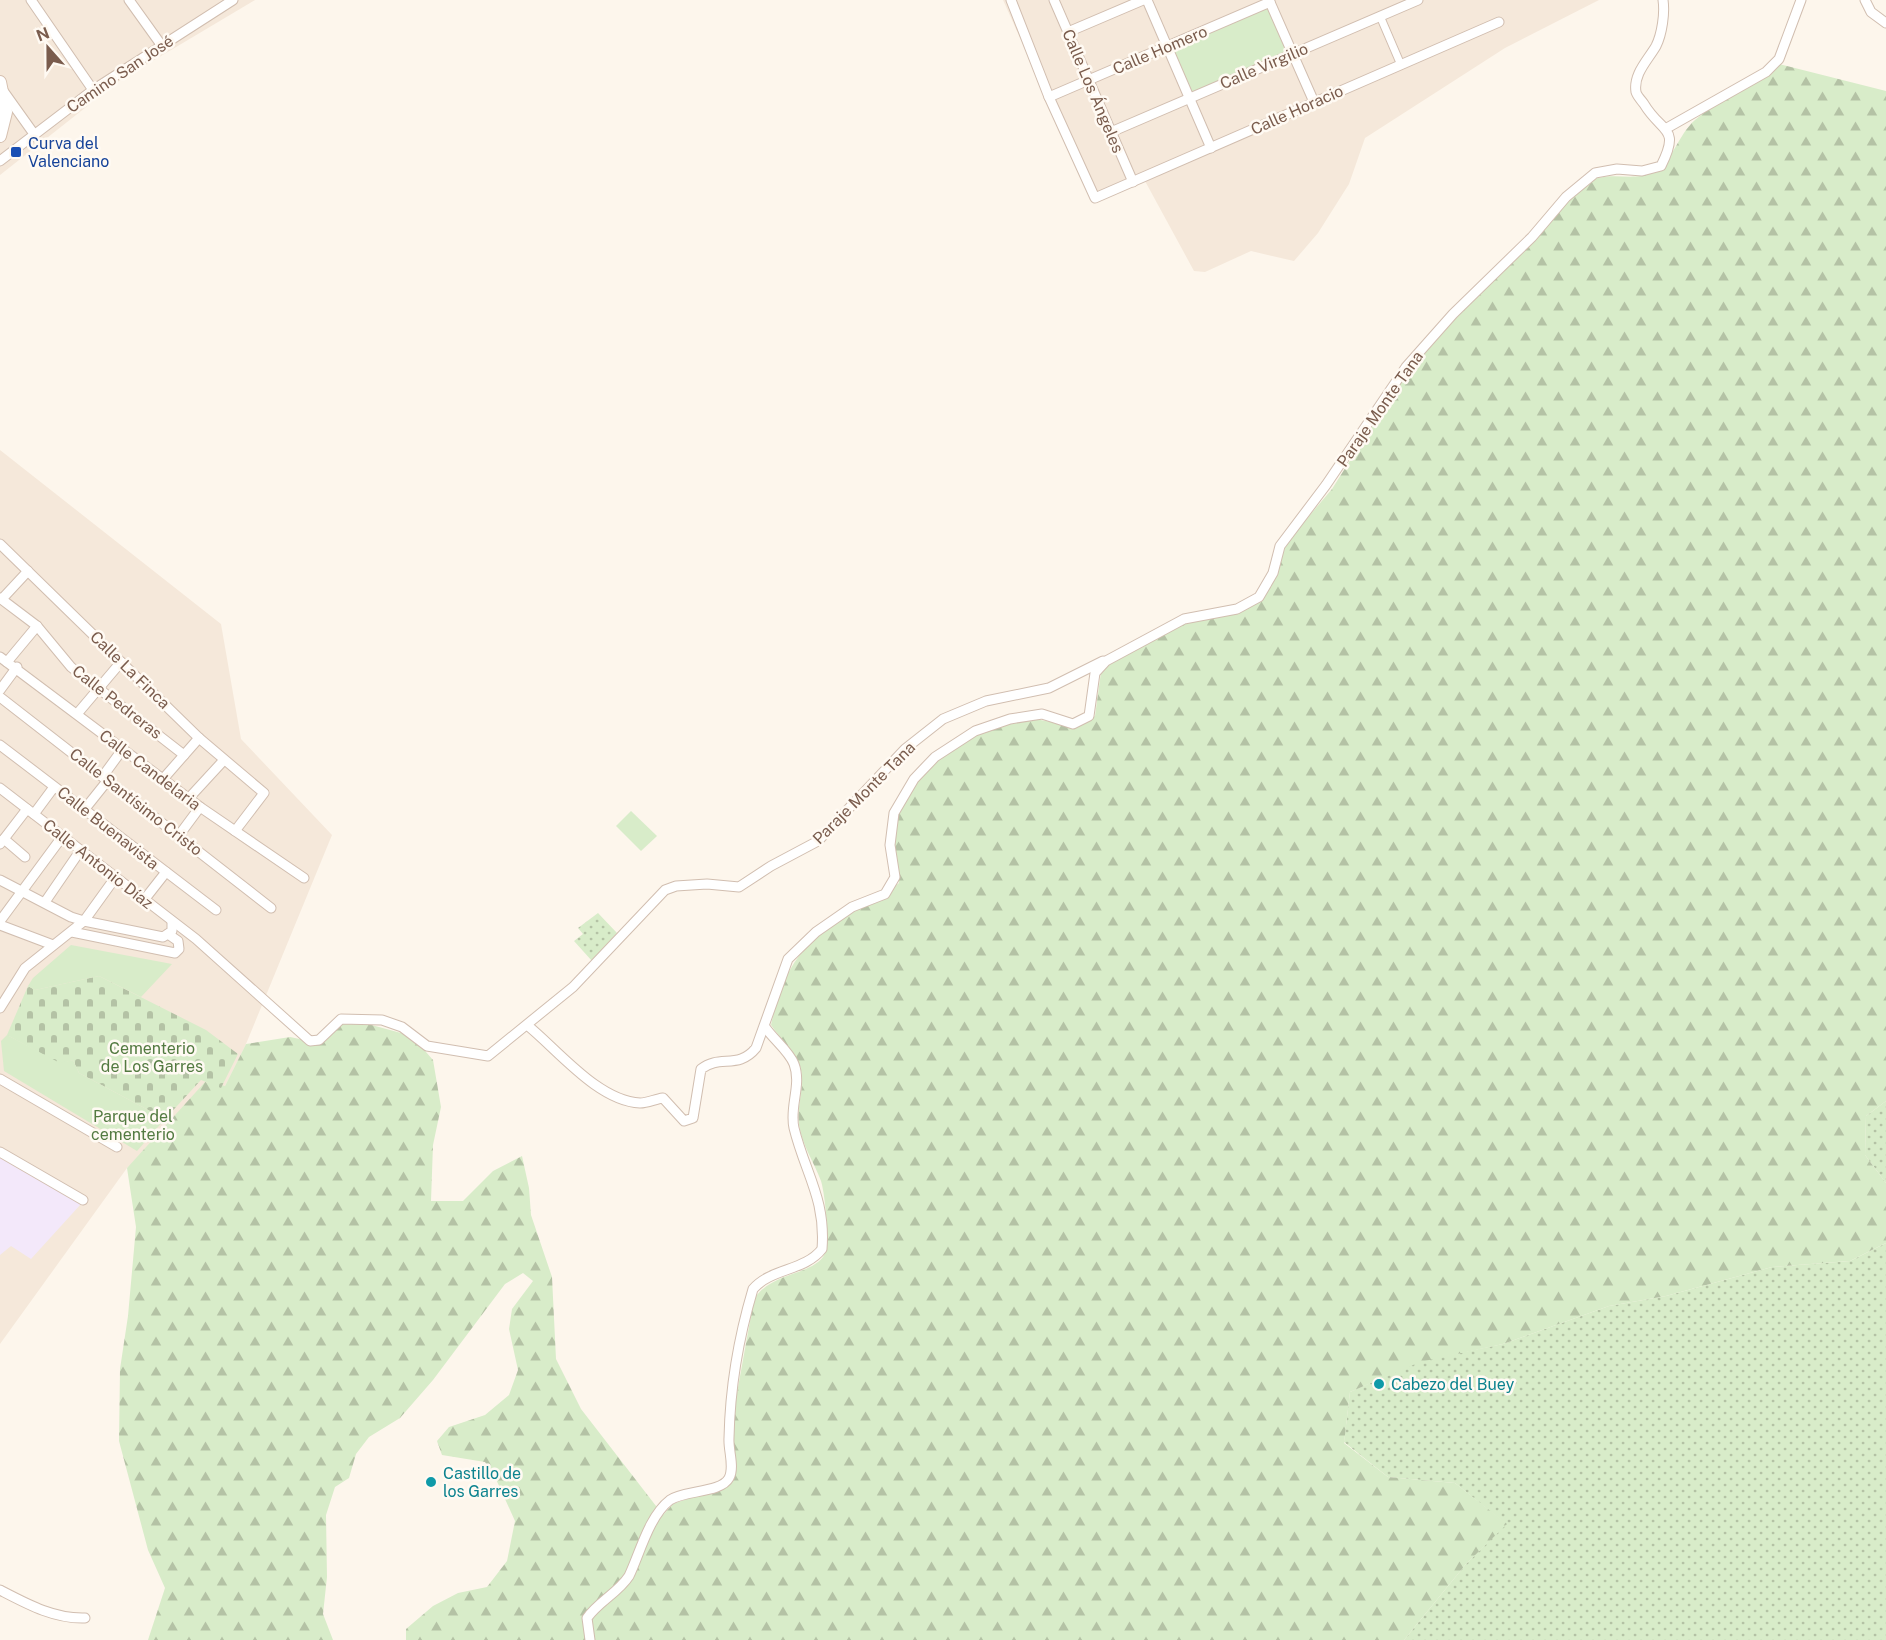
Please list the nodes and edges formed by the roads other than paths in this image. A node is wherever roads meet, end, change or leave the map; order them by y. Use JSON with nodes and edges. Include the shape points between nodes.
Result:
{"nodes":[{"id":1,"x":31,"y":0,"type":"edge"},
{"id":2,"x":129,"y":0,"type":"edge"},
{"id":3,"x":233,"y":0,"type":"edge"},
{"id":4,"x":1011,"y":0,"type":"edge"},
{"id":5,"x":1054,"y":0,"type":"edge"},
{"id":6,"x":1145,"y":0,"type":"edge"},
{"id":7,"x":1418,"y":0,"type":"edge"},
{"id":8,"x":1663,"y":0,"type":"edge"},
{"id":9,"x":1801,"y":0,"type":"edge"},
{"id":10,"x":1865,"y":0,"type":"edge"},
{"id":11,"x":1270,"y":1,"type":"edge"},
{"id":12,"x":1380,"y":16,"type":"junction"},
{"id":13,"x":1499,"y":22,"type":"dead end"},
{"id":14,"x":1886,"y":23,"type":"edge"},
{"id":15,"x":1068,"y":32,"type":"junction"},
{"id":16,"x":162,"y":46,"type":"junction"},
{"id":17,"x":1167,"y":46,"type":"junction"},
{"id":18,"x":1293,"y":54,"type":"junction"},
{"id":19,"x":1401,"y":65,"type":"junction"},
{"id":20,"x":1089,"y":80,"type":"junction"},
{"id":21,"x":2,"y":87,"type":"edge"},
{"id":22,"x":93,"y":90,"type":"junction"},
{"id":23,"x":1049,"y":97,"type":"junction"},
{"id":24,"x":1190,"y":98,"type":"junction"},
{"id":25,"x":1314,"y":102,"type":"junction"},
{"id":26,"x":6,"y":112,"type":"junction"},
{"id":27,"x":21,"y":116,"type":"junction"},
{"id":28,"x":1667,"y":128,"type":"junction"},
{"id":29,"x":1111,"y":132,"type":"junction"},
{"id":30,"x":34,"y":134,"type":"junction"},
{"id":31,"x":0,"y":136,"type":"edge"},
{"id":32,"x":0,"y":148,"type":"edge"},
{"id":33,"x":1211,"y":148,"type":"junction"},
{"id":34,"x":11,"y":153,"type":"junction"},
{"id":35,"x":0,"y":161,"type":"edge"},
{"id":36,"x":1133,"y":182,"type":"junction"},
{"id":37,"x":1,"y":548,"type":"edge"},
{"id":38,"x":28,"y":571,"type":"junction"},
{"id":39,"x":1,"y":599,"type":"edge"},
{"id":40,"x":37,"y":626,"type":"junction"},
{"id":41,"x":4,"y":659,"type":"edge"},
{"id":42,"x":1106,"y":661,"type":"junction"},
{"id":43,"x":121,"y":662,"type":"junction"},
{"id":44,"x":17,"y":667,"type":"junction"},
{"id":45,"x":97,"y":688,"type":"junction"},
{"id":46,"x":0,"y":690,"type":"edge"},
{"id":47,"x":0,"y":697,"type":"edge"},
{"id":48,"x":77,"y":714,"type":"junction"},
{"id":49,"x":199,"y":738,"type":"junction"},
{"id":50,"x":0,"y":745,"type":"edge"},
{"id":51,"x":122,"y":750,"type":"junction"},
{"id":52,"x":184,"y":754,"type":"junction"},
{"id":53,"x":224,"y":760,"type":"junction"},
{"id":54,"x":105,"y":778,"type":"junction"},
{"id":55,"x":163,"y":779,"type":"junction"},
{"id":56,"x":54,"y":787,"type":"junction"},
{"id":57,"x":0,"y":788,"type":"edge"},
{"id":58,"x":189,"y":798,"type":"junction"},
{"id":59,"x":200,"y":807,"type":"junction"},
{"id":60,"x":84,"y":810,"type":"junction"},
{"id":61,"x":30,"y":811,"type":"junction"},
{"id":62,"x":236,"y":831,"type":"junction"},
{"id":63,"x":180,"y":834,"type":"junction"},
{"id":64,"x":62,"y":837,"type":"junction"},
{"id":65,"x":2,"y":841,"type":"edge"},
{"id":66,"x":80,"y":851,"type":"junction"},
{"id":67,"x":25,"y":857,"type":"dead end"},
{"id":68,"x":166,"y":872,"type":"junction"},
{"id":69,"x":115,"y":878,"type":"junction"},
{"id":70,"x":304,"y":878,"type":"dead end"},
{"id":71,"x":0,"y":880,"type":"edge"},
{"id":72,"x":21,"y":891,"type":"junction"},
{"id":73,"x":144,"y":900,"type":"junction"},
{"id":74,"x":45,"y":902,"type":"junction"},
{"id":75,"x":271,"y":908,"type":"dead end"},
{"id":76,"x":216,"y":910,"type":"dead end"},
{"id":77,"x":84,"y":921,"type":"junction"},
{"id":78,"x":172,"y":922,"type":"junction"},
{"id":79,"x":0,"y":923,"type":"edge"},
{"id":80,"x":72,"y":932,"type":"junction"},
{"id":81,"x":168,"y":934,"type":"junction"},
{"id":82,"x":193,"y":937,"type":"junction"},
{"id":83,"x":53,"y":945,"type":"junction"},
{"id":84,"x":180,"y":945,"type":"junction"},
{"id":85,"x":0,"y":1008,"type":"edge"},
{"id":86,"x":527,"y":1025,"type":"junction"},
{"id":87,"x":765,"y":1028,"type":"junction"},
{"id":88,"x":310,"y":1041,"type":"joint"},
{"id":89,"x":0,"y":1079,"type":"edge"},
{"id":90,"x":117,"y":1148,"type":"dead end"},
{"id":91,"x":0,"y":1152,"type":"edge"},
{"id":92,"x":83,"y":1200,"type":"dead end"},
{"id":93,"x":0,"y":1590,"type":"edge"},
{"id":94,"x":86,"y":1618,"type":"dead end"},
{"id":95,"x":591,"y":1640,"type":"edge"}],
"edges":[{"from":1,"to":22,"type":"street"},
{"from":2,"to":16,"type":"street"},
{"from":3,"to":16,"type":"street","name":"Camino San José"},
{"from":4,"to":23,"type":"street"},
{"from":5,"to":15,"type":"street","name":"Calle Los Ángeles"},
{"from":6,"to":15,"type":"street"},
{"from":6,"to":17,"type":"street"},
{"from":7,"to":12,"type":"street","name":"Calle Virgilio"},
{"from":8,"to":28,"type":"street","via":[[1665,9],[1657,43],[1640,68],[1636,92],[1653,119]]},
{"from":9,"to":28,"type":"street","via":[[1779,59],[1766,72]]},
{"from":10,"to":14,"type":"street","via":[[1871,12]]},
{"from":11,"to":17,"type":"street","name":"Calle Homero"},
{"from":11,"to":18,"type":"street"},
{"from":12,"to":18,"type":"street","name":"Calle Virgilio"},
{"from":12,"to":19,"type":"street"},
{"from":13,"to":19,"type":"street","name":"Calle Horacio"},
{"from":15,"to":20,"type":"street","name":"Calle Los Ángeles"},
{"from":16,"to":22,"type":"street","name":"Camino San José"},
{"from":17,"to":20,"type":"street","name":"Calle Homero"},
{"from":17,"to":24,"type":"street"},
{"from":18,"to":24,"type":"street","name":"Calle Virgilio"},
{"from":18,"to":25,"type":"street"},
{"from":19,"to":25,"type":"street","name":"Calle Horacio"},
{"from":20,"to":23,"type":"street","name":"Calle Homero"},
{"from":20,"to":29,"type":"street","name":"Calle Los Ángeles"},
{"from":21,"to":26,"type":"main road"},
{"from":21,"to":27,"type":"street"},
{"from":22,"to":30,"type":"street","name":"Camino San José"},
{"from":23,"to":36,"type":"street","name":"Calle Horacio","via":[[1095,198]]},
{"from":24,"to":29,"type":"street","name":"Calle Virgilio"},
{"from":24,"to":33,"type":"street"},
{"from":25,"to":33,"type":"street","name":"Calle Horacio"},
{"from":26,"to":27,"type":"street"},
{"from":26,"to":31,"type":"main road"},
{"from":27,"to":30,"type":"street"},
{"from":28,"to":42,"type":"street","name":"Paraje Monte Tana","via":[[1671,137],[1661,166],[1594,173],[1566,197],[1406,367],[1280,546],[1259,597],[1237,609],[1184,619]]},
{"from":29,"to":36,"type":"street","name":"Calle Los Ángeles"},
{"from":30,"to":34,"type":"street","name":"Camino San José"},
{"from":32,"to":34,"type":"street"},
{"from":33,"to":36,"type":"street","name":"Calle Horacio"},
{"from":34,"to":35,"type":"street","name":"Camino San José"},
{"from":37,"to":38,"type":"street","name":"Calle La Finca"},
{"from":38,"to":39,"type":"street"},
{"from":38,"to":43,"type":"street","name":"Calle La Finca"},
{"from":39,"to":40,"type":"street","name":"Calle Pedreras"},
{"from":40,"to":41,"type":"street"},
{"from":40,"to":45,"type":"street","name":"Calle Pedreras","via":[[71,668]]},
{"from":41,"to":44,"type":"street","name":"Calle Candelaria"},
{"from":42,"to":86,"type":"street","name":"Paraje Monte Tana","via":[[1049,688],[986,701],[944,719],[905,749],[818,841],[739,887],[697,885],[665,890],[573,987]]},
{"from":42,"to":87,"type":"street","name":"Paraje Monte Tana","via":[[1095,673],[1089,716],[1073,724],[1042,714],[1010,719],[975,731],[935,757],[914,779],[894,813],[890,845],[895,877],[885,894],[852,907],[816,932],[788,959]]},
{"from":43,"to":45,"type":"street"},
{"from":43,"to":49,"type":"street","name":"Calle La Finca"},
{"from":44,"to":46,"type":"street"},
{"from":44,"to":48,"type":"street","name":"Calle Candelaria"},
{"from":45,"to":48,"type":"street"},
{"from":45,"to":52,"type":"street","name":"Calle Pedreras"},
{"from":47,"to":54,"type":"street","name":"Calle Santísimo Cristo"},
{"from":48,"to":51,"type":"street","name":"Calle Candelaria"},
{"from":49,"to":52,"type":"street"},
{"from":49,"to":53,"type":"street","name":"Calle La Finca"},
{"from":50,"to":56,"type":"street","name":"Calle Buenavista"},
{"from":51,"to":54,"type":"street"},
{"from":51,"to":55,"type":"street","name":"Calle Candelaria"},
{"from":52,"to":55,"type":"street"},
{"from":53,"to":58,"type":"street"},
{"from":53,"to":62,"type":"street","name":"Calle La Finca","via":[[264,793]]},
{"from":54,"to":60,"type":"street"},
{"from":54,"to":63,"type":"street","name":"Calle Santísimo Cristo"},
{"from":55,"to":58,"type":"street","name":"Calle Candelaria"},
{"from":56,"to":60,"type":"street","name":"Calle Buenavista"},
{"from":56,"to":61,"type":"street"},
{"from":57,"to":61,"type":"street","name":"Calle Antonio Díaz"},
{"from":58,"to":59,"type":"street","name":"Calle Candelaria"},
{"from":59,"to":62,"type":"street","name":"Calle Candelaria"},
{"from":59,"to":63,"type":"street"},
{"from":60,"to":68,"type":"street","name":"Calle Buenavista"},
{"from":61,"to":64,"type":"street","name":"Calle Antonio Díaz"},
{"from":61,"to":65,"type":"street"},
{"from":62,"to":70,"type":"street","name":"Calle Candelaria"},
{"from":63,"to":75,"type":"street","name":"Calle Santísimo Cristo"},
{"from":64,"to":66,"type":"street","name":"Calle Antonio Díaz"},
{"from":64,"to":72,"type":"street"},
{"from":65,"to":67,"type":"street"},
{"from":66,"to":69,"type":"street","name":"Calle Antonio Díaz"},
{"from":66,"to":74,"type":"street"},
{"from":68,"to":73,"type":"street"},
{"from":68,"to":76,"type":"street","name":"Calle Buenavista"},
{"from":69,"to":73,"type":"street","name":"Calle Antonio Díaz"},
{"from":69,"to":77,"type":"street"},
{"from":71,"to":72,"type":"street"},
{"from":72,"to":74,"type":"street"},
{"from":72,"to":79,"type":"street"},
{"from":73,"to":78,"type":"street","name":"Calle Antonio Díaz"},
{"from":74,"to":77,"type":"street"},
{"from":77,"to":80,"type":"street"},
{"from":77,"to":81,"type":"street","via":[[163,937]]},
{"from":78,"to":81,"type":"street"},
{"from":78,"to":82,"type":"street","name":"Calle Antonio Díaz"},
{"from":79,"to":83,"type":"street"},
{"from":80,"to":83,"type":"street"},
{"from":80,"to":84,"type":"street","via":[[166,953],[175,953]]},
{"from":81,"to":84,"type":"street"},
{"from":82,"to":84,"type":"street"},
{"from":82,"to":88,"type":"street","name":"Calle Antonio Díaz"},
{"from":83,"to":85,"type":"street","via":[[25,968]]},
{"from":86,"to":87,"type":"street","name":"Paraje Monte Tana","via":[[596,1085],[640,1103],[663,1098],[684,1121],[693,1118],[701,1070],[708,1064],[745,1059],[756,1048]]},
{"from":86,"to":88,"type":"street","name":"Paraje Monte Tana","via":[[488,1056],[427,1046],[402,1027],[382,1020],[341,1018],[319,1040]]},
{"from":87,"to":95,"type":"street","via":[[793,1061],[797,1077],[794,1126],[816,1188],[822,1215],[822,1249],[804,1263],[760,1281],[753,1289],[729,1406],[730,1478],[720,1486],[678,1496],[664,1506],[623,1585],[594,1607],[587,1618]]},
{"from":89,"to":90,"type":"street"},
{"from":91,"to":92,"type":"street"},
{"from":93,"to":94,"type":"street","via":[[39,1609],[70,1619]]}]}
